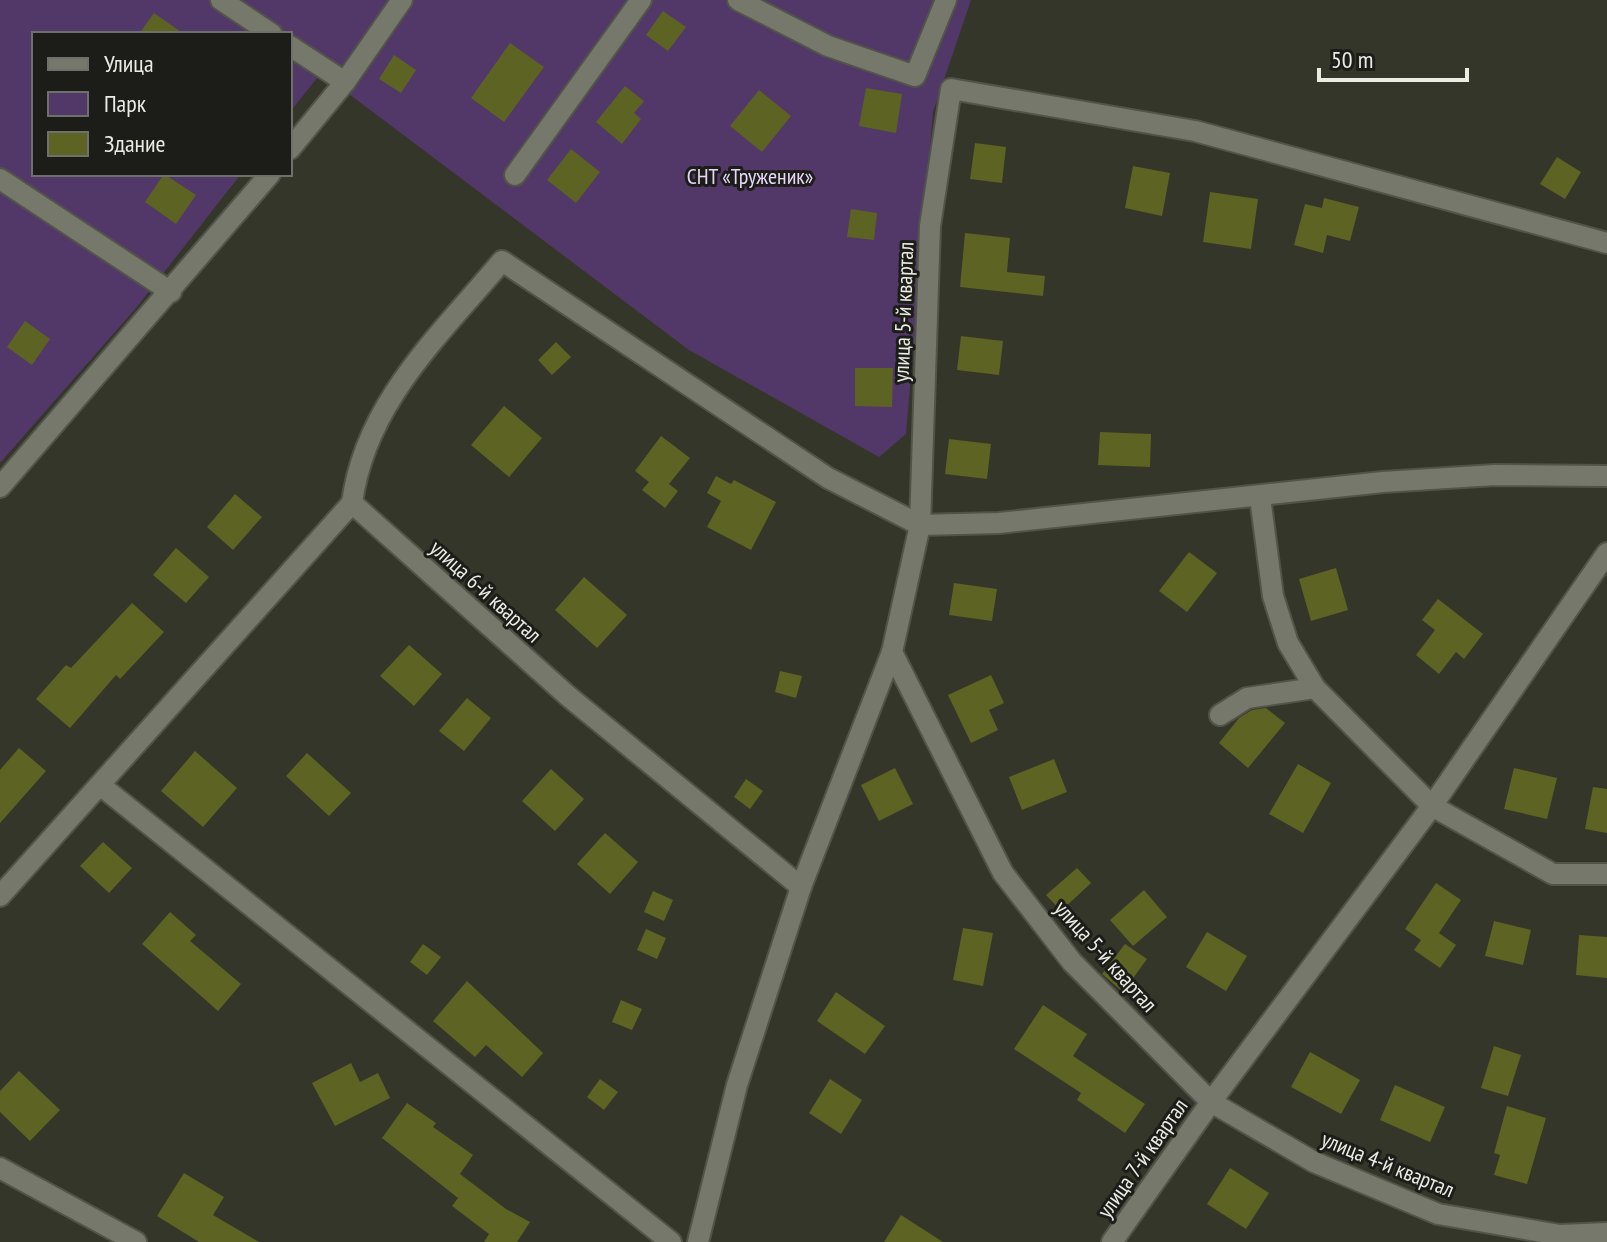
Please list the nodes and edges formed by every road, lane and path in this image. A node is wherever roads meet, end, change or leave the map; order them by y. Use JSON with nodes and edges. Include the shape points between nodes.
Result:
{"nodes":[{"id":1,"x":221,"y":0,"type":"edge"},
{"id":2,"x":402,"y":0,"type":"edge"},
{"id":3,"x":641,"y":0,"type":"edge"},
{"id":4,"x":738,"y":0,"type":"edge"},
{"id":5,"x":946,"y":0,"type":"edge"},
{"id":6,"x":269,"y":32,"type":"edge"},
{"id":7,"x":292,"y":47,"type":"edge"},
{"id":8,"x":345,"y":82,"type":"junction"},
{"id":9,"x":292,"y":147,"type":"edge"},
{"id":10,"x":515,"y":175,"type":"dead end"},
{"id":11,"x":268,"y":176,"type":"edge"},
{"id":12,"x":0,"y":179,"type":"edge"},
{"id":13,"x":1607,"y":243,"type":"edge"},
{"id":14,"x":171,"y":292,"type":"junction"},
{"id":15,"x":1607,"y":476,"type":"edge"},
{"id":16,"x":0,"y":487,"type":"edge"},
{"id":17,"x":1260,"y":497,"type":"junction"},
{"id":18,"x":352,"y":503,"type":"junction"},
{"id":19,"x":920,"y":525,"type":"junction"},
{"id":20,"x":1607,"y":553,"type":"edge"},
{"id":21,"x":892,"y":652,"type":"junction"},
{"id":22,"x":1315,"y":688,"type":"junction"},
{"id":23,"x":1220,"y":715,"type":"dead end"},
{"id":24,"x":100,"y":785,"type":"junction"},
{"id":25,"x":1432,"y":806,"type":"junction"},
{"id":26,"x":1607,"y":874,"type":"edge"},
{"id":27,"x":801,"y":887,"type":"junction"},
{"id":28,"x":0,"y":896,"type":"edge"},
{"id":29,"x":1211,"y":1102,"type":"junction"},
{"id":30,"x":0,"y":1168,"type":"edge"},
{"id":31,"x":1607,"y":1233,"type":"edge"},
{"id":32,"x":1560,"y":1239,"type":"edge"},
{"id":33,"x":136,"y":1242,"type":"edge"},
{"id":34,"x":671,"y":1242,"type":"edge"},
{"id":35,"x":698,"y":1242,"type":"edge"},
{"id":36,"x":1112,"y":1242,"type":"edge"}],
"edges":[{"from":1,"to":6,"type":"street"},
{"from":2,"to":8,"type":"street"},
{"from":3,"to":10,"type":"street"},
{"from":4,"to":5,"type":"street","via":[[828,46],[915,76]]},
{"from":7,"to":8,"type":"street"},
{"from":8,"to":9,"type":"street"},
{"from":11,"to":14,"type":"street"},
{"from":12,"to":14,"type":"street"},
{"from":13,"to":19,"type":"street","name":"улица 5-й квартал","via":[[1195,131],[951,89],[930,226]]},
{"from":14,"to":16,"type":"street"},
{"from":15,"to":17,"type":"street","via":[[1411,480]]},
{"from":17,"to":19,"type":"street","via":[[999,523]]},
{"from":17,"to":22,"type":"street","via":[[1273,596],[1288,643]]},
{"from":18,"to":19,"type":"street","via":[[378,415],[502,261],[828,478]]},
{"from":18,"to":24,"type":"street"},
{"from":18,"to":27,"type":"street","name":"улица 6-й квартал","via":[[568,696]]},
{"from":19,"to":21,"type":"street","name":"улица 5-й квартал"},
{"from":20,"to":25,"type":"street","name":"улица 7-й квартал"},
{"from":21,"to":27,"type":"street"},
{"from":21,"to":29,"type":"street","name":"улица 5-й квартал","via":[[1003,873],[1072,962]]},
{"from":22,"to":23,"type":"street","via":[[1247,698]]},
{"from":22,"to":25,"type":"street"},
{"from":24,"to":28,"type":"street"},
{"from":24,"to":34,"type":"street"},
{"from":25,"to":26,"type":"street","via":[[1553,874]]},
{"from":25,"to":29,"type":"street","name":"улица 7-й квартал"},
{"from":27,"to":35,"type":"street","via":[[737,1085]]},
{"from":29,"to":32,"type":"street","name":"улица 4-й квартал","via":[[1314,1162],[1438,1214]]},
{"from":29,"to":36,"type":"street","name":"улица 7-й квартал"},
{"from":30,"to":33,"type":"street"},
{"from":31,"to":32,"type":"street","name":"улица 4-й квартал"}]}
